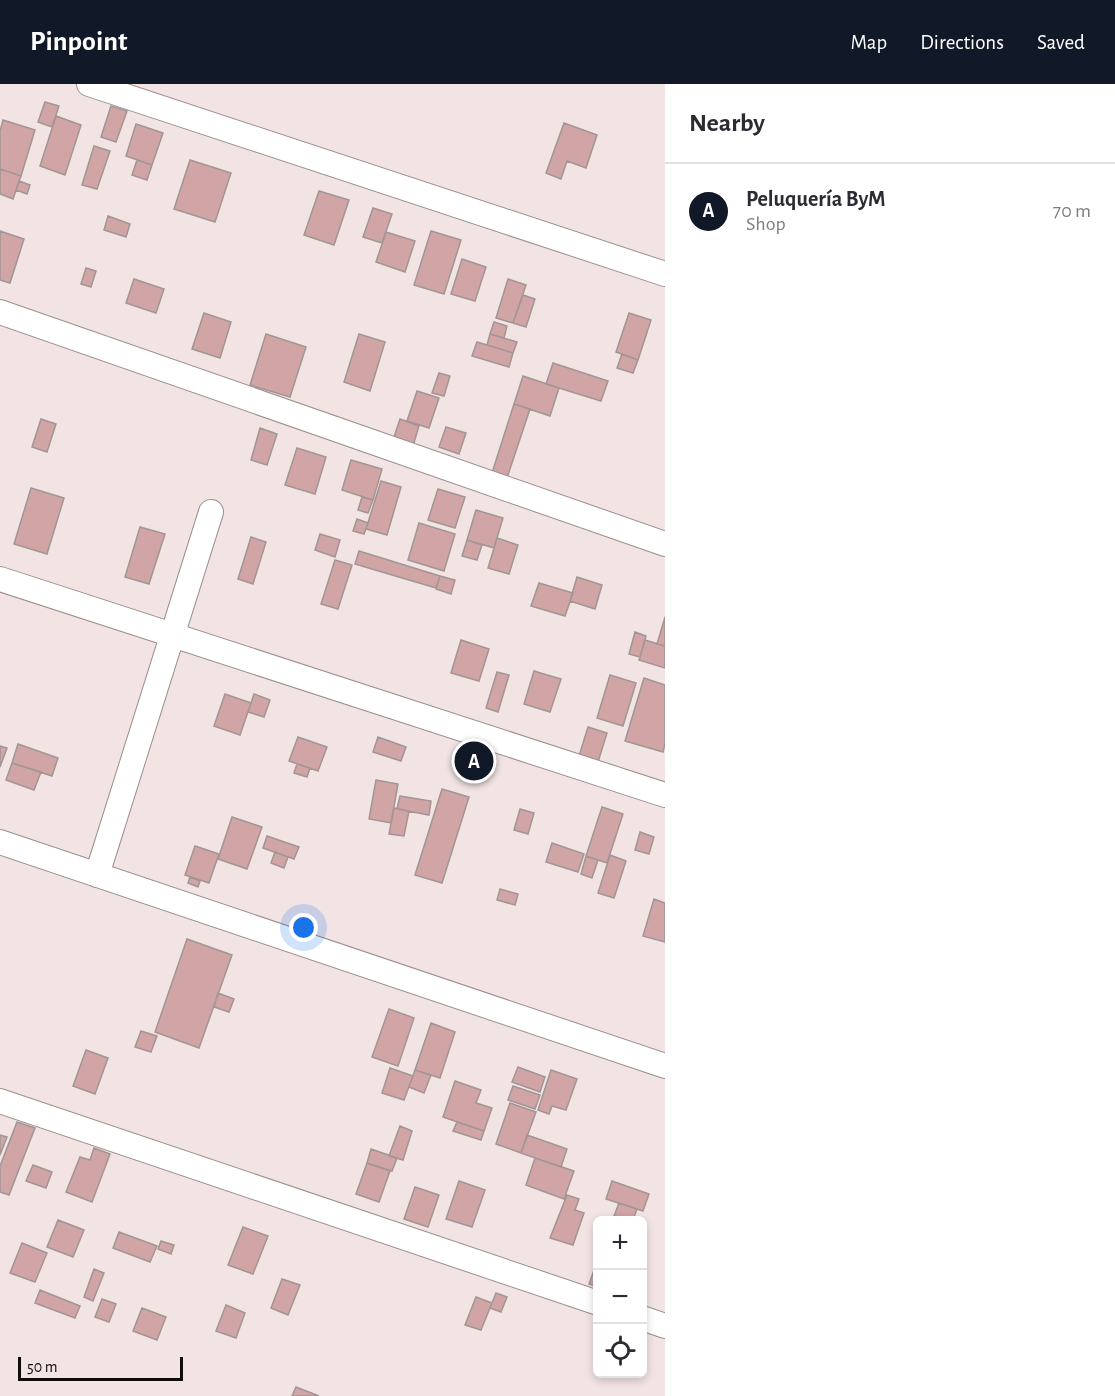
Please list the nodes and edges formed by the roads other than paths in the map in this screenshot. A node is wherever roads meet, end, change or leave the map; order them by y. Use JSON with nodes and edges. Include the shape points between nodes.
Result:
{"nodes":[{"id":1,"x":89,"y":84,"type":"edge"},
{"id":2,"x":665,"y":274,"type":"edge"},
{"id":3,"x":0,"y":312,"type":"edge"},
{"id":4,"x":211,"y":512,"type":"dead end"},
{"id":5,"x":665,"y":544,"type":"edge"},
{"id":6,"x":0,"y":579,"type":"edge"},
{"id":7,"x":172,"y":635,"type":"junction"},
{"id":8,"x":665,"y":795,"type":"edge"},
{"id":9,"x":0,"y":842,"type":"edge"},
{"id":10,"x":97,"y":875,"type":"junction"},
{"id":11,"x":665,"y":1066,"type":"edge"},
{"id":12,"x":0,"y":1101,"type":"edge"},
{"id":13,"x":593,"y":1302,"type":"edge"},
{"id":14,"x":647,"y":1320,"type":"edge"},
{"id":15,"x":665,"y":1326,"type":"edge"}],
"edges":[{"from":1,"to":2,"type":"street"},
{"from":3,"to":5,"type":"street"},
{"from":4,"to":7,"type":"street"},
{"from":6,"to":7,"type":"street"},
{"from":7,"to":8,"type":"street"},
{"from":7,"to":10,"type":"street"},
{"from":9,"to":10,"type":"street"},
{"from":10,"to":11,"type":"street"},
{"from":12,"to":13,"type":"street"},
{"from":14,"to":15,"type":"street"}]}
